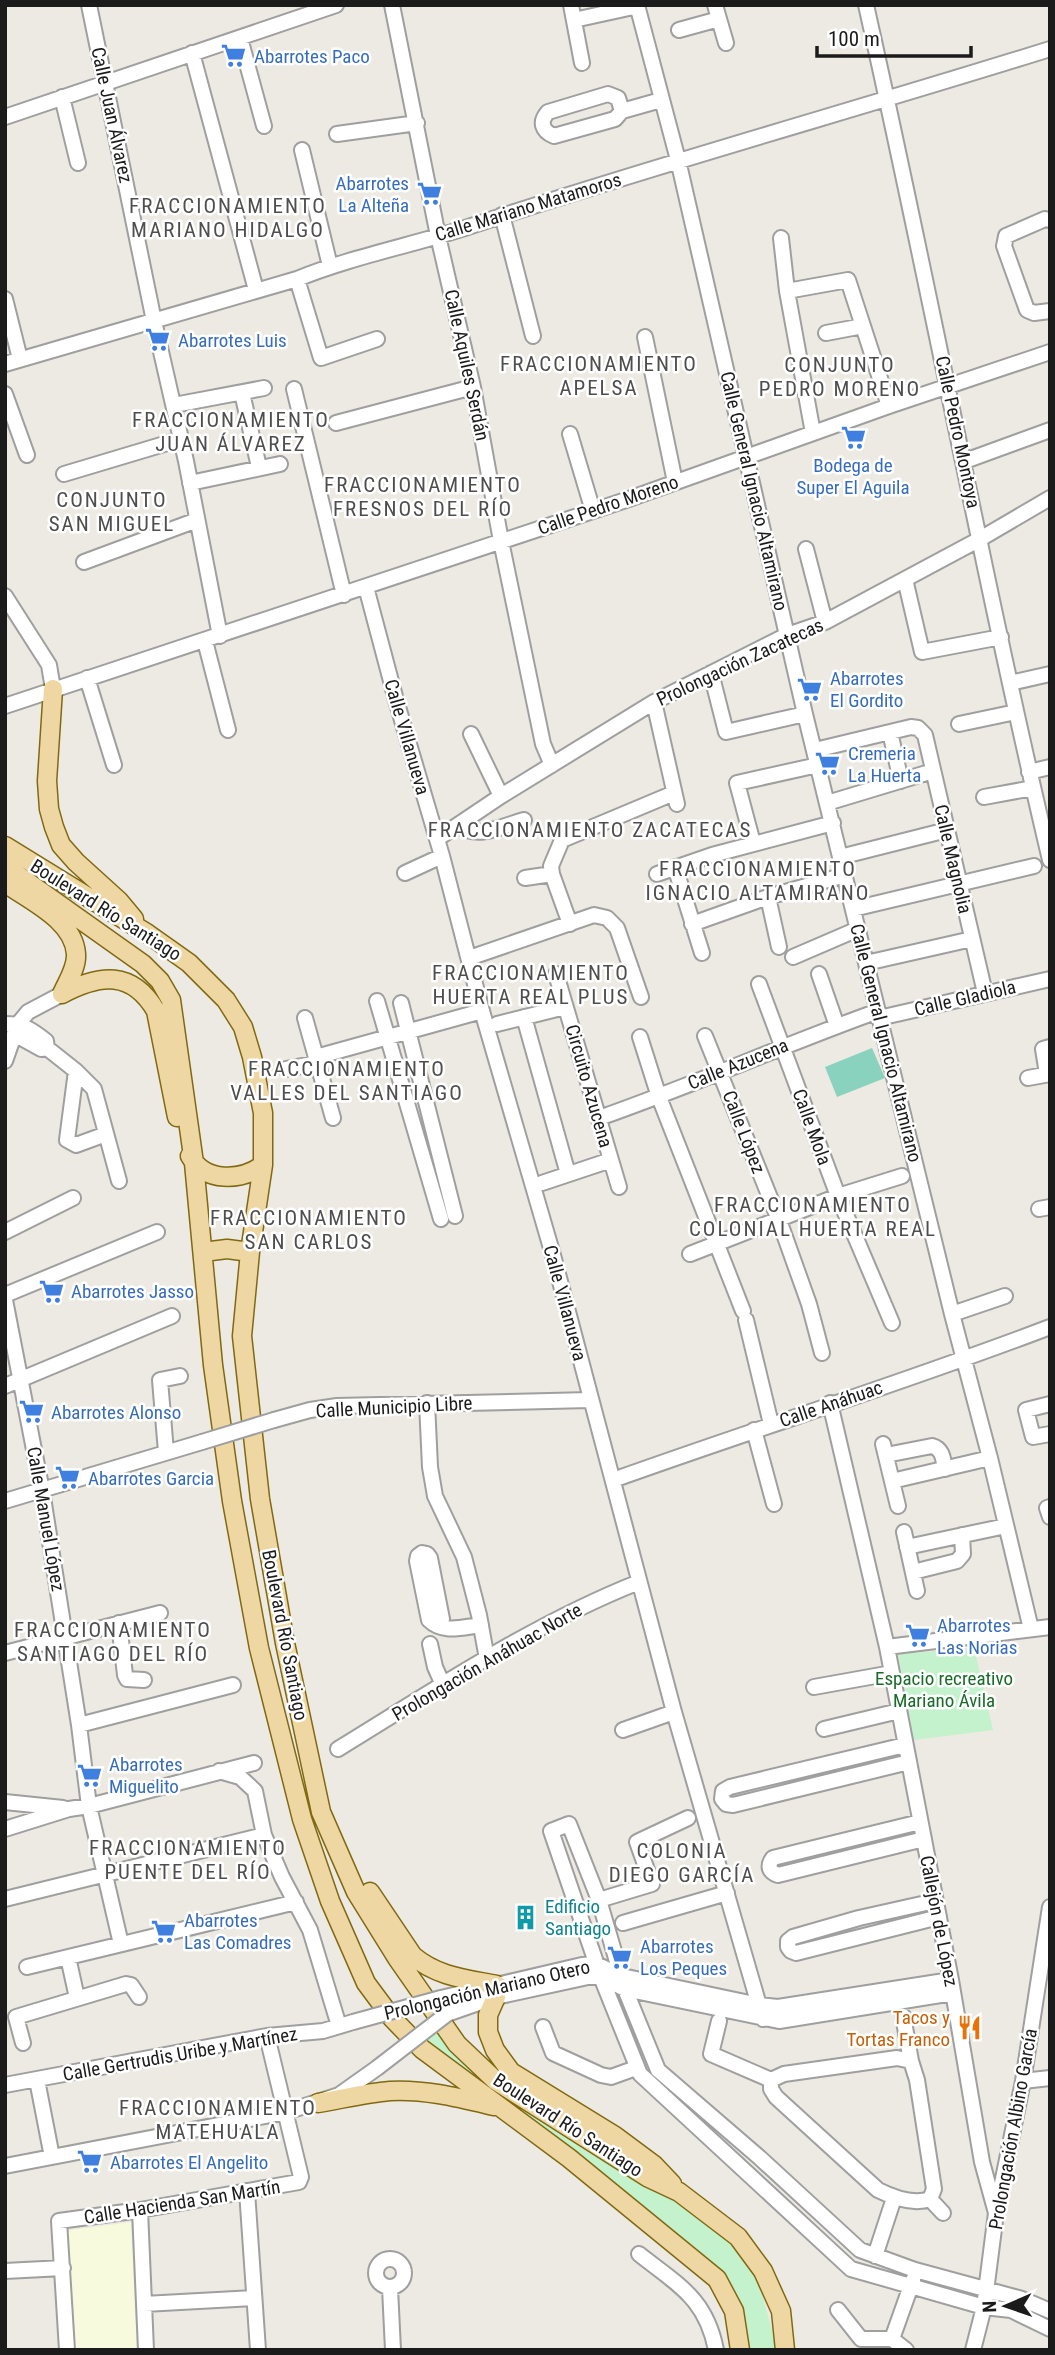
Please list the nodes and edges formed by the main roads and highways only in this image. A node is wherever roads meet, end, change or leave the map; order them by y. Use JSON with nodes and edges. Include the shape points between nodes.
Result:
{"nodes":[{"id":1,"x":52,"y":689,"type":"road end"},
{"id":2,"x":5,"y":846,"type":"edge"},
{"id":3,"x":5,"y":866,"type":"edge"},
{"id":4,"x":5,"y":883,"type":"edge"},
{"id":5,"x":148,"y":934,"type":"junction"},
{"id":6,"x":194,"y":1163,"type":"junction"},
{"id":7,"x":263,"y":1165,"type":"junction"},
{"id":8,"x":203,"y":1252,"type":"junction"},
{"id":9,"x":250,"y":1252,"type":"junction"},
{"id":10,"x":336,"y":1844,"type":"junction"},
{"id":11,"x":318,"y":2103,"type":"road end"},
{"id":12,"x":501,"y":2107,"type":"junction"},
{"id":13,"x":679,"y":2192,"type":"junction"},
{"id":14,"x":740,"y":2350,"type":"edge"},
{"id":15,"x":785,"y":2350,"type":"edge"}],
"edges":[{"from":1,"to":5,"type":"main road","via":[[47,782],[49,809],[61,845]]},
{"from":2,"to":5,"type":"main road","name":"Boulevard Río Santiago"},
{"from":3,"to":6,"type":"main road","name":"Boulevard Río Santiago","via":[[143,964],[160,981],[171,1000],[176,1023]]},
{"from":4,"to":6,"type":"main road","via":[[69,933],[76,955],[62,994],[82,984],[116,979],[147,996],[156,1011],[181,1140]]},
{"from":5,"to":7,"type":"main road","name":"Boulevard Río Santiago","via":[[189,962],[226,1000],[243,1027],[263,1113]]},
{"from":6,"to":7,"type":"main road","via":[[224,1178]]},
{"from":6,"to":8,"type":"main road","name":"Boulevard Río Santiago"},
{"from":7,"to":9,"type":"main road","name":"Boulevard Río Santiago"},
{"from":8,"to":9,"type":"main road"},
{"from":8,"to":12,"type":"main road","name":"Boulevard Río Santiago","via":[[232,1501],[259,1648],[302,1819],[330,1901],[366,1983],[392,2018],[422,2049]]},
{"from":9,"to":10,"type":"main road","name":"Boulevard Río Santiago","via":[[242,1336],[260,1499],[321,1812]]},
{"from":10,"to":13,"type":"main road","name":"Boulevard Río Santiago","via":[[356,1892],[457,2044],[496,2081],[647,2177]]},
{"from":10,"to":13,"type":"main road","via":[[413,1956],[439,1974],[497,1991],[488,2015],[488,2032],[510,2073],[615,2136],[654,2165]]},
{"from":11,"to":12,"type":"main road","via":[[411,2091]]},
{"from":12,"to":14,"type":"main road","name":"Boulevard Río Santiago","via":[[717,2279],[734,2311]]},
{"from":13,"to":15,"type":"main road","name":"Boulevard Río Santiago","via":[[738,2237],[763,2271],[781,2311]]}]}
